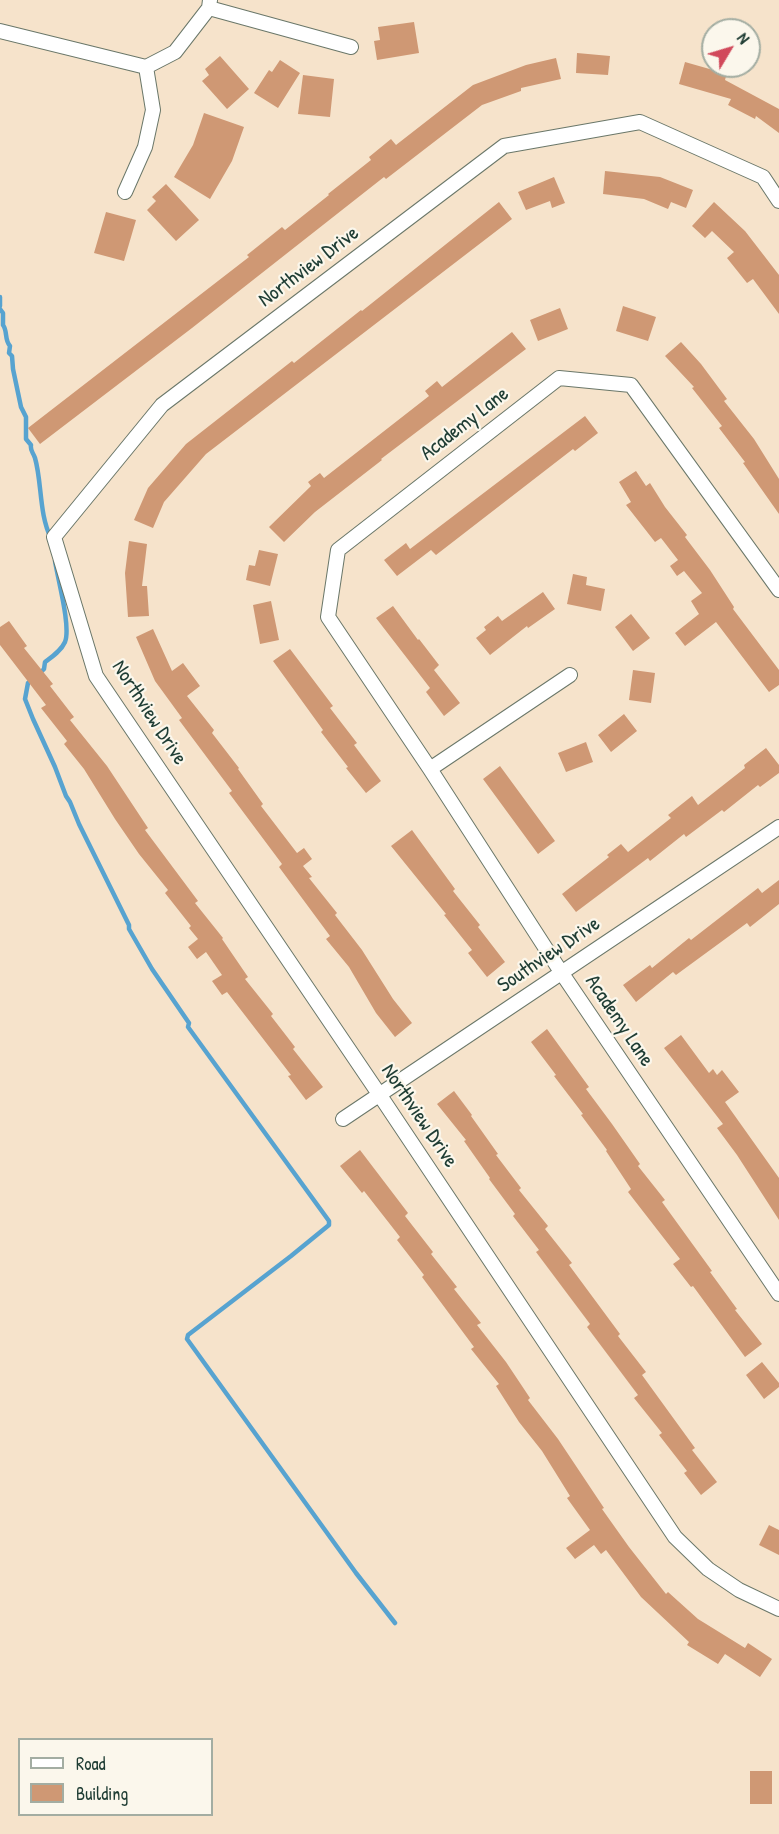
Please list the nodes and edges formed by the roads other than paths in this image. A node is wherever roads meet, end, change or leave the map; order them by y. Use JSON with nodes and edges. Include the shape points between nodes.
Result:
{"nodes":[{"id":1,"x":209,"y":4,"type":"edge"},
{"id":2,"x":0,"y":31,"type":"edge"},
{"id":3,"x":351,"y":47,"type":"dead end"},
{"id":4,"x":147,"y":67,"type":"junction"},
{"id":5,"x":125,"y":192,"type":"dead end"},
{"id":6,"x":779,"y":201,"type":"edge"},
{"id":7,"x":779,"y":590,"type":"edge"},
{"id":8,"x":570,"y":675,"type":"dead end"},
{"id":9,"x":429,"y":769,"type":"junction"},
{"id":10,"x":779,"y":827,"type":"edge"},
{"id":11,"x":561,"y":972,"type":"junction"},
{"id":12,"x":379,"y":1094,"type":"junction"},
{"id":13,"x":343,"y":1119,"type":"dead end"},
{"id":14,"x":779,"y":1294,"type":"edge"},
{"id":15,"x":779,"y":1610,"type":"edge"}],
"edges":[{"from":1,"to":3,"type":"street"},
{"from":1,"to":4,"type":"street","via":[[175,52]]},
{"from":2,"to":4,"type":"street"},
{"from":4,"to":5,"type":"street","via":[[153,110],[145,147]]},
{"from":6,"to":12,"type":"street","name":"Northview Drive","via":[[763,177],[640,122],[504,146],[162,405],[54,537],[96,676]]},
{"from":7,"to":9,"type":"street","name":"Academy Lane","via":[[631,385],[559,378],[338,550],[328,617]]},
{"from":8,"to":9,"type":"street"},
{"from":9,"to":11,"type":"street","name":"Academy Lane"},
{"from":10,"to":11,"type":"street","name":"Southview Drive"},
{"from":11,"to":12,"type":"street","name":"Southview Drive"},
{"from":11,"to":14,"type":"street","name":"Academy Lane"},
{"from":12,"to":13,"type":"street","name":"Southview Drive"},
{"from":12,"to":15,"type":"street","name":"Northview Drive","via":[[675,1538],[708,1569]]}]}
